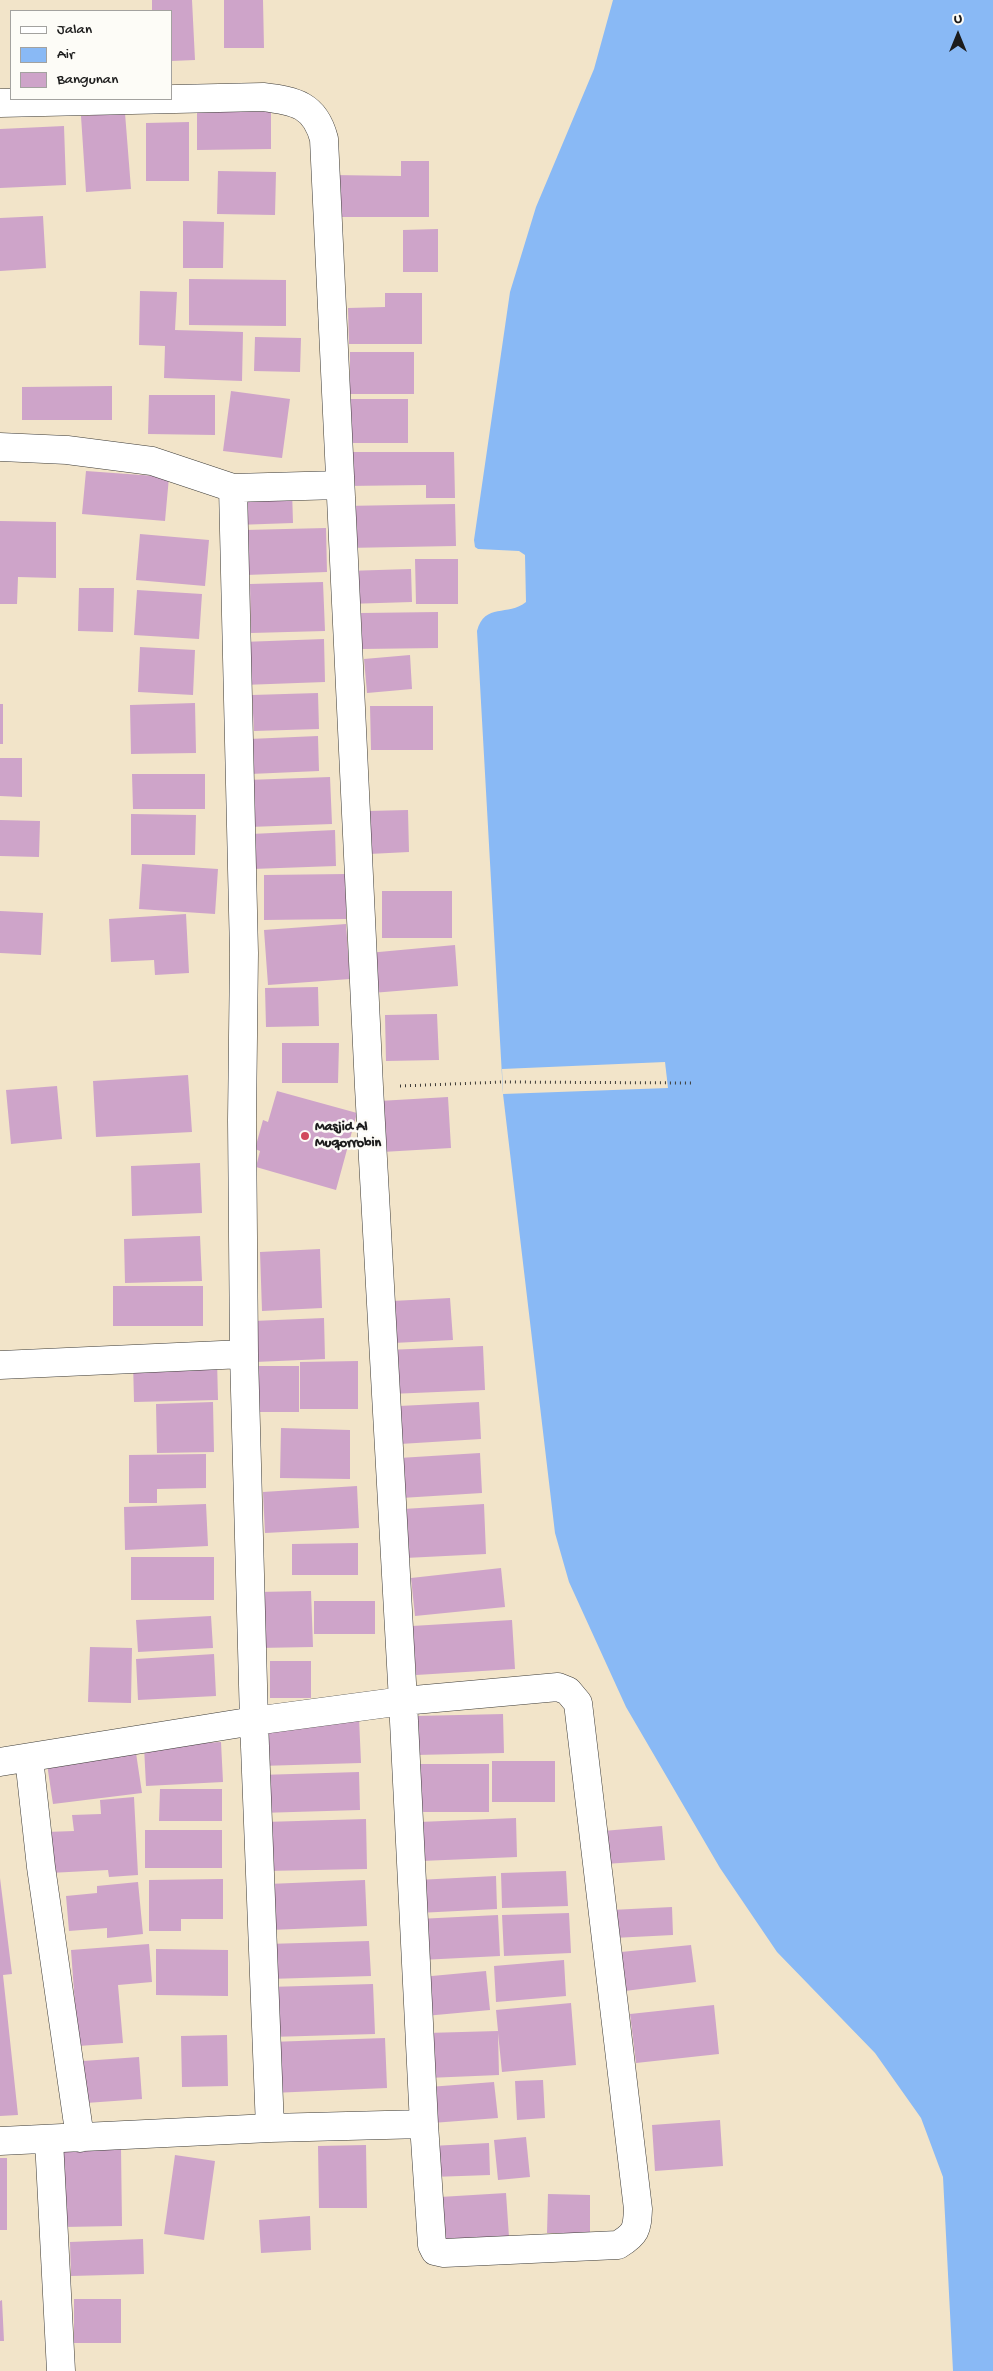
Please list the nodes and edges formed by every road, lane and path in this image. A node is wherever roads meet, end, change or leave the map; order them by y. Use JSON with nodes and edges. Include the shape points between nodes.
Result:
{"nodes":[{"id":1,"x":172,"y":99,"type":"edge"},
{"id":2,"x":132,"y":100,"type":"edge"},
{"id":3,"x":0,"y":103,"type":"edge"},
{"id":4,"x":0,"y":447,"type":"edge"},
{"id":5,"x":340,"y":485,"type":"junction"},
{"id":6,"x":233,"y":488,"type":"junction"},
{"id":7,"x":691,"y":1083,"type":"dead end"},
{"id":8,"x":369,"y":1087,"type":"junction"},
{"id":9,"x":244,"y":1354,"type":"junction"},
{"id":10,"x":0,"y":1365,"type":"edge"},
{"id":11,"x":403,"y":1701,"type":"junction"},
{"id":12,"x":254,"y":1721,"type":"junction"},
{"id":13,"x":29,"y":1758,"type":"junction"},
{"id":14,"x":0,"y":1762,"type":"edge"},
{"id":15,"x":424,"y":2124,"type":"junction"},
{"id":16,"x":270,"y":2128,"type":"junction"},
{"id":17,"x":80,"y":2138,"type":"junction"},
{"id":18,"x":49,"y":2140,"type":"junction"},
{"id":19,"x":0,"y":2141,"type":"edge"},
{"id":20,"x":61,"y":2371,"type":"edge"}],
"edges":[{"from":1,"to":5,"type":"street","via":[[263,97],[286,100],[310,111],[319,122],[324,139]]},
{"from":2,"to":3,"type":"street"},
{"from":4,"to":6,"type":"street","via":[[67,450],[152,461]]},
{"from":5,"to":6,"type":"street"},
{"from":5,"to":8,"type":"street"},
{"from":6,"to":9,"type":"street","via":[[244,953]]},
{"from":7,"to":8,"type":"path","via":[[503,1082]]},
{"from":8,"to":11,"type":"street"},
{"from":9,"to":10,"type":"street"},
{"from":9,"to":12,"type":"street"},
{"from":11,"to":12,"type":"street"},
{"from":11,"to":15,"type":"street"},
{"from":11,"to":15,"type":"street","via":[[558,1687],[568,1691],[578,1703],[638,2209],[633,2236],[618,2245],[435,2251]]},
{"from":12,"to":13,"type":"street"},
{"from":12,"to":16,"type":"street"},
{"from":13,"to":14,"type":"street"},
{"from":13,"to":17,"type":"street","via":[[40,1867]]},
{"from":15,"to":16,"type":"street"},
{"from":16,"to":17,"type":"street"},
{"from":17,"to":18,"type":"street"},
{"from":18,"to":19,"type":"street"},
{"from":18,"to":20,"type":"street"}]}
